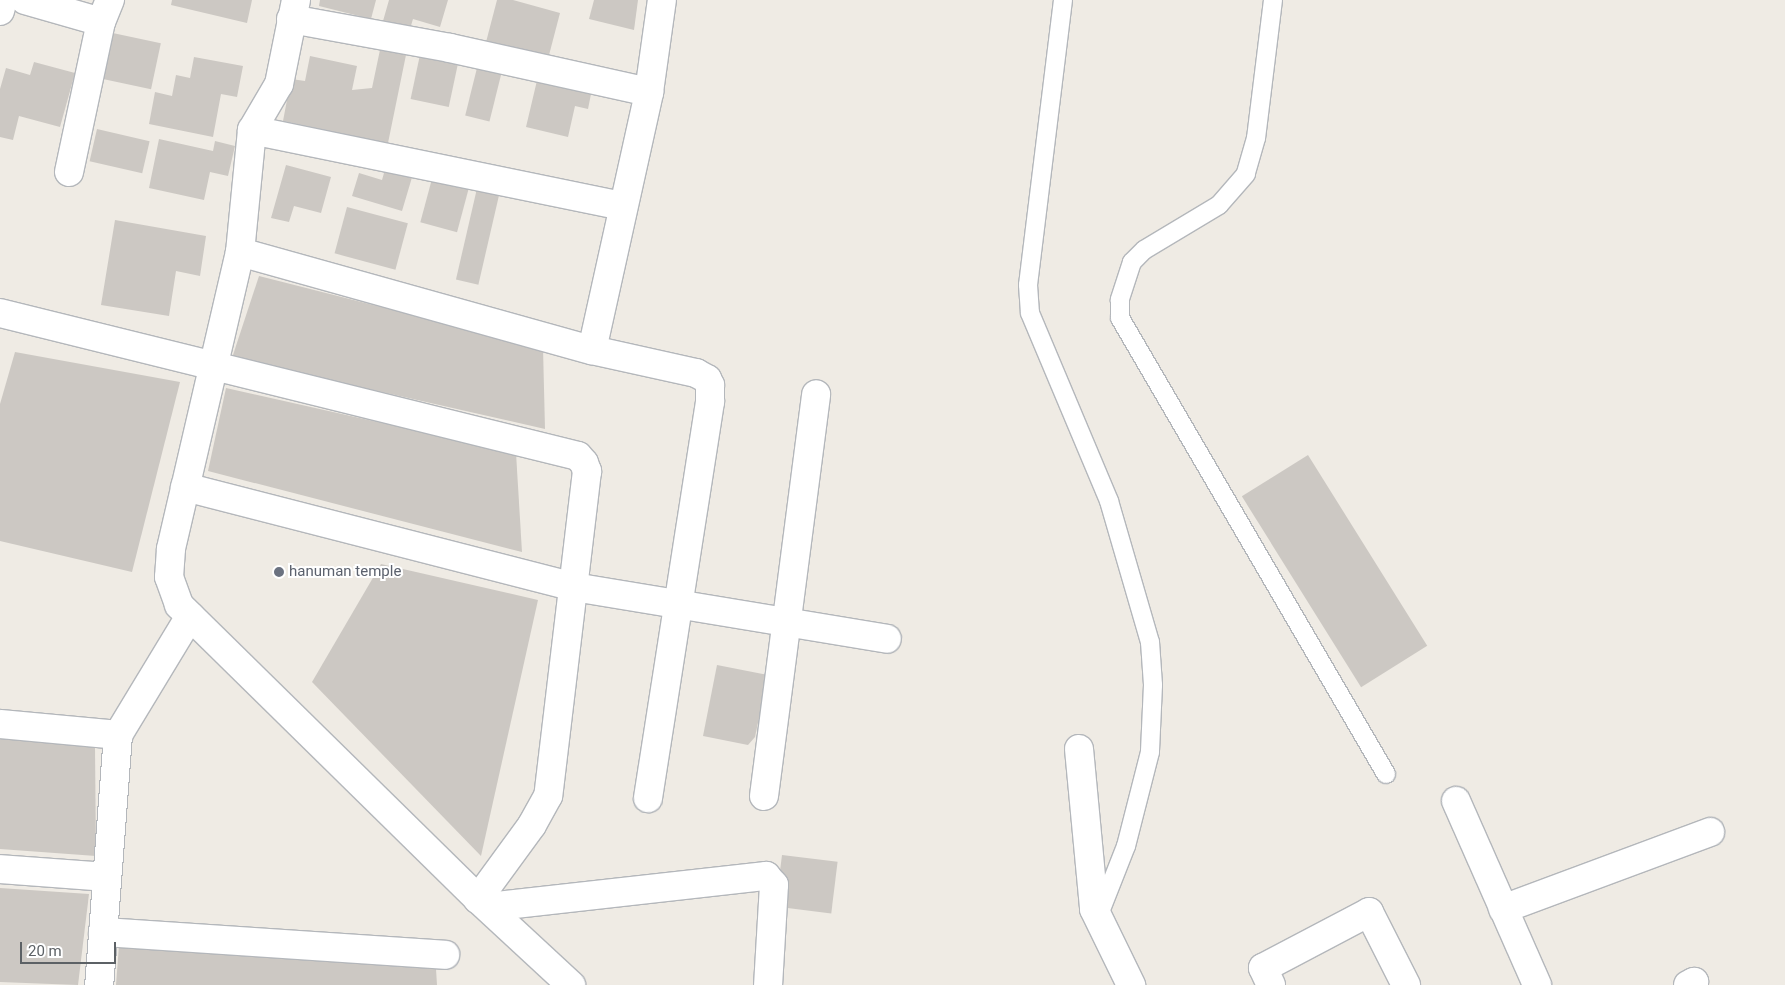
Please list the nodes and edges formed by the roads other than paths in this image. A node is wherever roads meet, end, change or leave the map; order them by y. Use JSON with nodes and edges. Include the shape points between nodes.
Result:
{"nodes":[{"id":1,"x":3,"y":0,"type":"edge"},
{"id":2,"x":25,"y":0,"type":"edge"},
{"id":3,"x":662,"y":0,"type":"edge"},
{"id":4,"x":1063,"y":0,"type":"edge"},
{"id":5,"x":1273,"y":0,"type":"edge"},
{"id":6,"x":294,"y":10,"type":"edge"},
{"id":7,"x":0,"y":11,"type":"edge"},
{"id":8,"x":106,"y":11,"type":"edge"},
{"id":9,"x":649,"y":92,"type":"junction"},
{"id":10,"x":252,"y":130,"type":"junction"},
{"id":11,"x":69,"y":172,"type":"dead end"},
{"id":12,"x":621,"y":206,"type":"junction"},
{"id":13,"x":240,"y":252,"type":"junction"},
{"id":14,"x":0,"y":313,"type":"edge"},
{"id":15,"x":592,"y":350,"type":"junction"},
{"id":16,"x":213,"y":366,"type":"junction"},
{"id":17,"x":816,"y":394,"type":"dead end"},
{"id":18,"x":185,"y":487,"type":"junction"},
{"id":19,"x":574,"y":587,"type":"junction"},
{"id":20,"x":678,"y":602,"type":"junction"},
{"id":21,"x":190,"y":616,"type":"junction"},
{"id":22,"x":788,"y":621,"type":"junction"},
{"id":23,"x":888,"y":640,"type":"dead end"},
{"id":24,"x":0,"y":724,"type":"edge"},
{"id":25,"x":118,"y":735,"type":"junction"},
{"id":26,"x":1079,"y":749,"type":"dead end"},
{"id":27,"x":1386,"y":774,"type":"dead end"},
{"id":28,"x":764,"y":796,"type":"dead end"},
{"id":29,"x":648,"y":798,"type":"dead end"},
{"id":30,"x":1456,"y":801,"type":"dead end"},
{"id":31,"x":1710,"y":832,"type":"dead end"},
{"id":32,"x":0,"y":869,"type":"edge"},
{"id":33,"x":107,"y":877,"type":"junction"},
{"id":34,"x":483,"y":903,"type":"junction"},
{"id":35,"x":1503,"y":909,"type":"junction"},
{"id":36,"x":1098,"y":917,"type":"junction"},
{"id":37,"x":103,"y":932,"type":"junction"},
{"id":38,"x":444,"y":955,"type":"dead end"},
{"id":39,"x":99,"y":985,"type":"edge"},
{"id":40,"x":571,"y":985,"type":"edge"},
{"id":41,"x":768,"y":985,"type":"edge"},
{"id":42,"x":1130,"y":985,"type":"edge"},
{"id":43,"x":1271,"y":985,"type":"edge"},
{"id":44,"x":1406,"y":985,"type":"edge"},
{"id":45,"x":1536,"y":985,"type":"edge"},
{"id":46,"x":1688,"y":985,"type":"edge"},
{"id":47,"x":1694,"y":985,"type":"edge"}],
"edges":[{"from":1,"to":7,"type":"street"},
{"from":2,"to":8,"type":"street"},
{"from":3,"to":9,"type":"street"},
{"from":4,"to":36,"type":"lane","via":[[1028,285],[1030,314],[1109,501],[1150,642],[1153,694],[1150,752],[1126,846]]},
{"from":5,"to":27,"type":"lane","via":[[1256,138],[1246,174],[1219,205],[1144,250],[1132,262],[1120,300],[1120,318]]},
{"from":6,"to":9,"type":"street"},
{"from":6,"to":10,"type":"street","via":[[279,84]]},
{"from":8,"to":11,"type":"street"},
{"from":9,"to":12,"type":"street"},
{"from":10,"to":12,"type":"street"},
{"from":10,"to":13,"type":"street"},
{"from":12,"to":15,"type":"street"},
{"from":13,"to":15,"type":"street"},
{"from":13,"to":16,"type":"street"},
{"from":14,"to":16,"type":"street"},
{"from":15,"to":20,"type":"street","via":[[696,373],[710,385]]},
{"from":16,"to":18,"type":"street"},
{"from":16,"to":19,"type":"street","via":[[578,456],[587,471]]},
{"from":17,"to":22,"type":"street"},
{"from":18,"to":19,"type":"street"},
{"from":18,"to":21,"type":"street","via":[[171,550],[169,577],[179,605]]},
{"from":19,"to":20,"type":"street"},
{"from":19,"to":34,"type":"street","via":[[548,796]]},
{"from":20,"to":22,"type":"street"},
{"from":20,"to":29,"type":"street"},
{"from":21,"to":25,"type":"street"},
{"from":21,"to":34,"type":"street"},
{"from":22,"to":23,"type":"street"},
{"from":22,"to":28,"type":"street"},
{"from":24,"to":25,"type":"street"},
{"from":25,"to":33,"type":"street"},
{"from":26,"to":36,"type":"street","via":[[1091,897]]},
{"from":30,"to":35,"type":"street"},
{"from":31,"to":35,"type":"street"},
{"from":32,"to":33,"type":"street"},
{"from":33,"to":37,"type":"street"},
{"from":34,"to":40,"type":"street"},
{"from":34,"to":41,"type":"street","via":[[766,876],[774,885]]},
{"from":35,"to":45,"type":"street"},
{"from":36,"to":42,"type":"street"},
{"from":37,"to":38,"type":"street"},
{"from":37,"to":39,"type":"street"},
{"from":43,"to":44,"type":"street","via":[[1263,968],[1369,912]]},
{"from":46,"to":47,"type":"street","via":[[1694,982]]}]}
